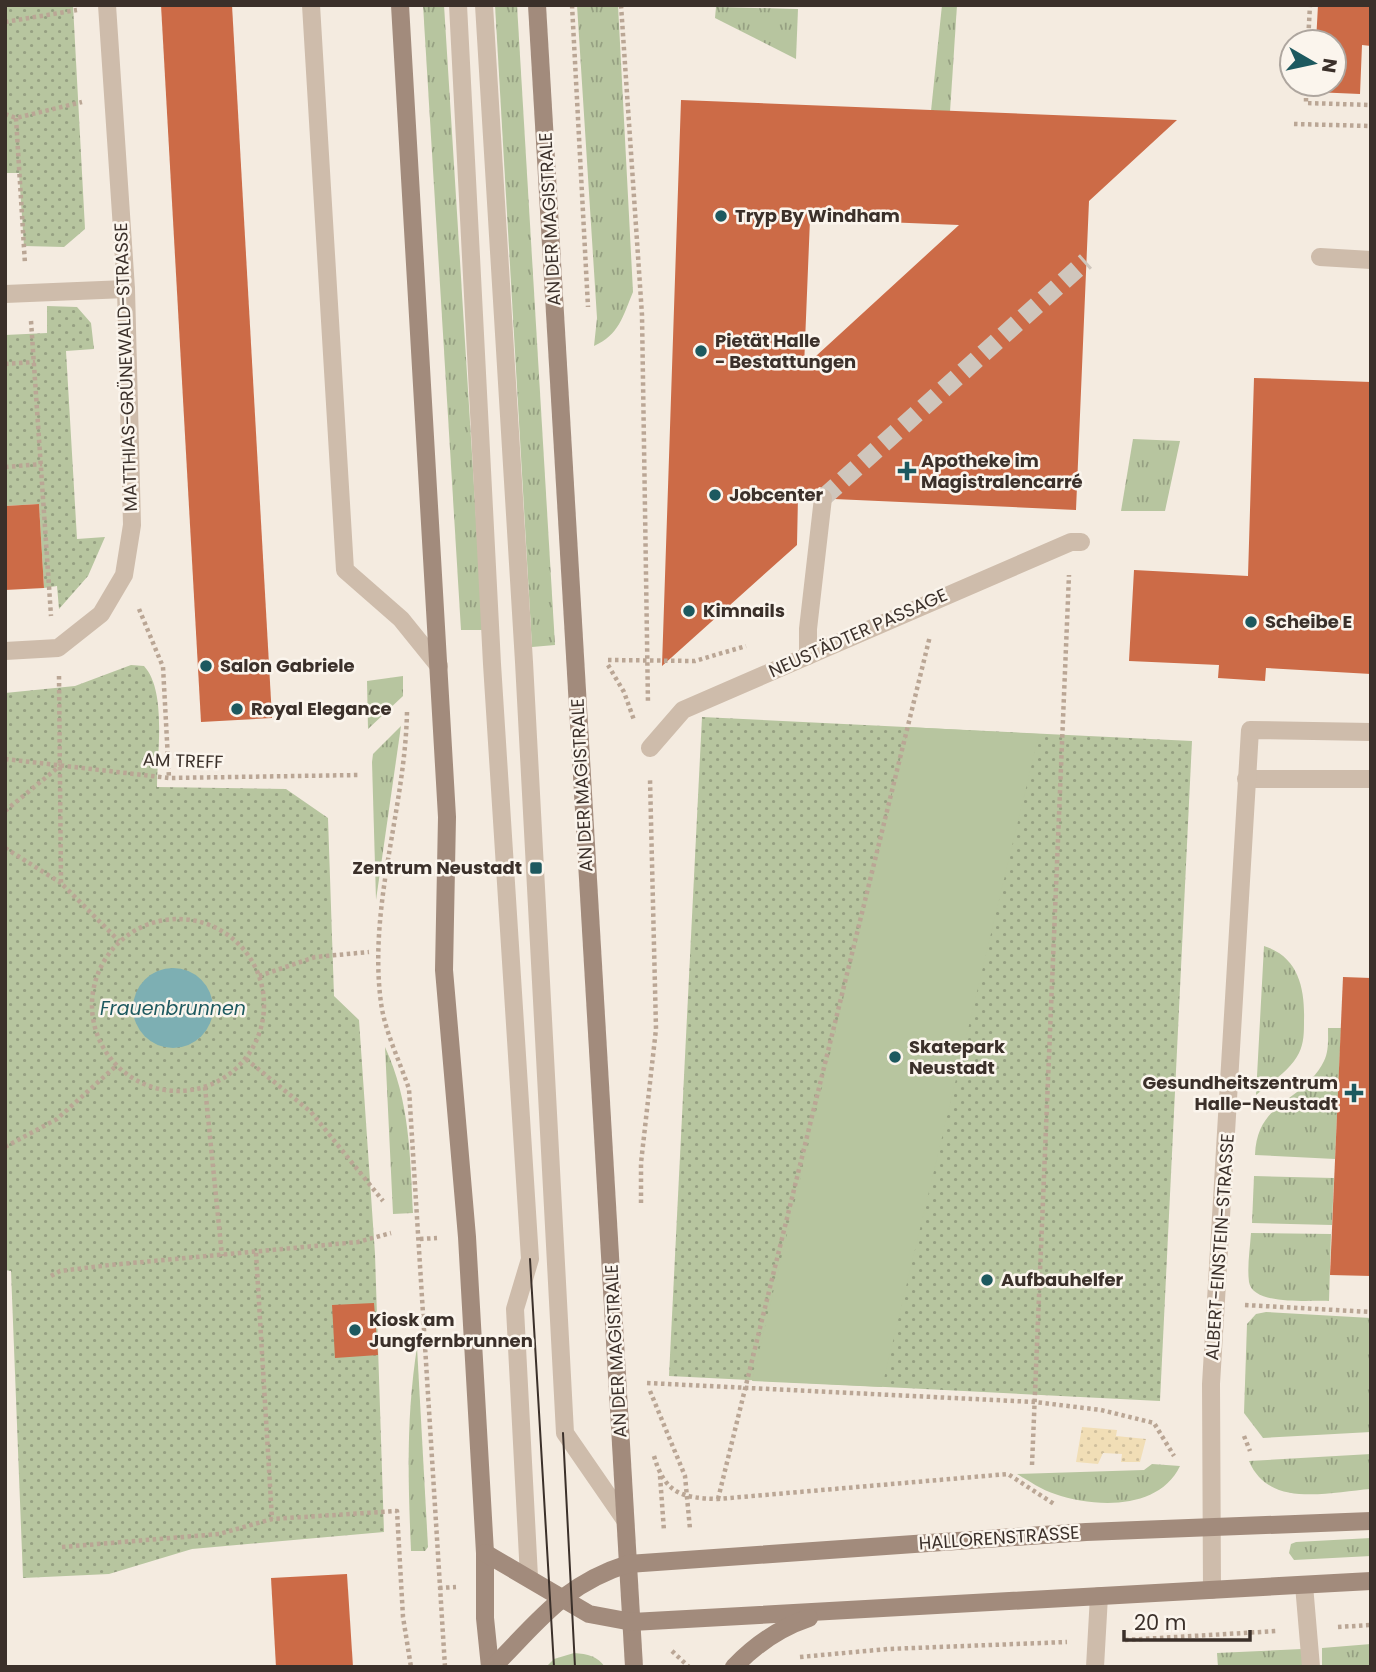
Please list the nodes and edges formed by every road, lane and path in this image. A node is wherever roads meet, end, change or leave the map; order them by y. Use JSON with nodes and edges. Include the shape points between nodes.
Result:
{"nodes":[{"id":1,"x":107,"y":5,"type":"edge"},
{"id":2,"x":311,"y":5,"type":"edge"},
{"id":3,"x":400,"y":5,"type":"edge"},
{"id":4,"x":458,"y":5,"type":"edge"},
{"id":5,"x":484,"y":5,"type":"edge"},
{"id":6,"x":537,"y":5,"type":"edge"},
{"id":7,"x":572,"y":5,"type":"edge"},
{"id":8,"x":621,"y":5,"type":"edge"},
{"id":9,"x":1310,"y":5,"type":"edge"},
{"id":10,"x":81,"y":9,"type":"dead end"},
{"id":11,"x":5,"y":22,"type":"edge"},
{"id":12,"x":1309,"y":28,"type":"edge"},
{"id":13,"x":113,"y":96,"type":"junction"},
{"id":14,"x":1306,"y":98,"type":"edge"},
{"id":15,"x":1371,"y":105,"type":"edge"},
{"id":16,"x":5,"y":114,"type":"edge"},
{"id":17,"x":16,"y":118,"type":"junction"},
{"id":18,"x":1294,"y":124,"type":"dead end"},
{"id":19,"x":1371,"y":126,"type":"edge"},
{"id":20,"x":1320,"y":257,"type":"dead end"},
{"id":21,"x":1371,"y":260,"type":"edge"},
{"id":22,"x":126,"y":289,"type":"junction"},
{"id":23,"x":26,"y":293,"type":"junction"},
{"id":24,"x":5,"y":294,"type":"edge"},
{"id":25,"x":589,"y":318,"type":"dead end"},
{"id":26,"x":35,"y":362,"type":"junction"},
{"id":27,"x":5,"y":364,"type":"edge"},
{"id":28,"x":42,"y":464,"type":"junction"},
{"id":29,"x":5,"y":467,"type":"edge"},
{"id":30,"x":823,"y":498,"type":"tunnel mouth"},
{"id":31,"x":1076,"y":542,"type":"joint"},
{"id":32,"x":124,"y":575,"type":"junction"},
{"id":33,"x":941,"y":597,"type":"junction"},
{"id":34,"x":757,"y":643,"type":"dead end"},
{"id":35,"x":56,"y":648,"type":"junction"},
{"id":36,"x":607,"y":648,"type":"dead end"},
{"id":37,"x":5,"y":651,"type":"edge"},
{"id":38,"x":808,"y":656,"type":"junction"},
{"id":39,"x":647,"y":659,"type":"junction"},
{"id":40,"x":608,"y":660,"type":"junction"},
{"id":41,"x":439,"y":666,"type":"junction"},
{"id":42,"x":408,"y":702,"type":"dead end"},
{"id":43,"x":527,"y":704,"type":"junction"},
{"id":44,"x":1371,"y":732,"type":"edge"},
{"id":45,"x":650,"y":748,"type":"junction"},
{"id":46,"x":5,"y":760,"type":"edge"},
{"id":47,"x":61,"y":765,"type":"junction"},
{"id":48,"x":360,"y":775,"type":"dead end"},
{"id":49,"x":169,"y":778,"type":"junction"},
{"id":50,"x":1246,"y":779,"type":"junction"},
{"id":51,"x":1371,"y":779,"type":"edge"},
{"id":52,"x":5,"y":811,"type":"edge"},
{"id":53,"x":5,"y":848,"type":"edge"},
{"id":54,"x":61,"y":883,"type":"junction"},
{"id":55,"x":120,"y":941,"type":"junction"},
{"id":56,"x":369,"y":952,"type":"dead end"},
{"id":57,"x":259,"y":976,"type":"junction"},
{"id":58,"x":245,"y":1059,"type":"junction"},
{"id":59,"x":116,"y":1066,"type":"junction"},
{"id":60,"x":205,"y":1087,"type":"junction"},
{"id":61,"x":5,"y":1147,"type":"edge"},
{"id":62,"x":383,"y":1201,"type":"dead end"},
{"id":63,"x":641,"y":1214,"type":"dead end"},
{"id":64,"x":391,"y":1233,"type":"dead end"},
{"id":65,"x":256,"y":1253,"type":"junction"},
{"id":66,"x":222,"y":1256,"type":"junction"},
{"id":67,"x":51,"y":1276,"type":"dead end"},
{"id":68,"x":1244,"y":1304,"type":"dead end"},
{"id":69,"x":1371,"y":1312,"type":"edge"},
{"id":70,"x":646,"y":1369,"type":"dead end"},
{"id":71,"x":646,"y":1382,"type":"junction"},
{"id":72,"x":747,"y":1389,"type":"junction"},
{"id":73,"x":1035,"y":1402,"type":"junction"},
{"id":74,"x":648,"y":1407,"type":"dead end"},
{"id":75,"x":563,"y":1433,"type":"dead end"},
{"id":76,"x":651,"y":1444,"type":"dead end"},
{"id":77,"x":1174,"y":1456,"type":"dead end"},
{"id":78,"x":1032,"y":1465,"type":"dead end"},
{"id":79,"x":1008,"y":1474,"type":"dead end"},
{"id":80,"x":718,"y":1499,"type":"junction"},
{"id":81,"x":272,"y":1519,"type":"junction"},
{"id":82,"x":625,"y":1520,"type":"junction"},
{"id":83,"x":1371,"y":1521,"type":"edge"},
{"id":84,"x":1210,"y":1527,"type":"junction"},
{"id":85,"x":62,"y":1547,"type":"dead end"},
{"id":86,"x":485,"y":1552,"type":"junction"},
{"id":87,"x":628,"y":1564,"type":"junction"},
{"id":88,"x":529,"y":1577,"type":"junction"},
{"id":89,"x":1371,"y":1581,"type":"edge"},
{"id":90,"x":1304,"y":1585,"type":"junction"},
{"id":91,"x":1212,"y":1590,"type":"junction"},
{"id":92,"x":1099,"y":1596,"type":"junction"},
{"id":93,"x":560,"y":1599,"type":"junction"},
{"id":94,"x":832,"y":1610,"type":"junction"},
{"id":95,"x":632,"y":1622,"type":"junction"},
{"id":96,"x":1371,"y":1625,"type":"edge"},
{"id":97,"x":1309,"y":1629,"type":"junction"},
{"id":98,"x":1096,"y":1641,"type":"junction"},
{"id":99,"x":794,"y":1657,"type":"dead end"},
{"id":100,"x":411,"y":1667,"type":"edge"},
{"id":101,"x":445,"y":1667,"type":"edge"},
{"id":102,"x":491,"y":1667,"type":"edge"},
{"id":103,"x":634,"y":1667,"type":"edge"},
{"id":104,"x":734,"y":1667,"type":"edge"},
{"id":105,"x":1095,"y":1667,"type":"edge"},
{"id":106,"x":1311,"y":1667,"type":"edge"}],
"edges":[{"from":1,"to":13,"type":"street","name":"MATTHIAS-GRÜNEWALD-STRASSE"},
{"from":2,"to":41,"type":"street","via":[[345,570],[401,619]]},
{"from":3,"to":41,"type":"main road"},
{"from":4,"to":88,"type":"street","via":[[492,664],[530,1259],[515,1308]]},
{"from":5,"to":43,"type":"street"},
{"from":6,"to":82,"type":"main road","name":"AN DER MAGISTRALE"},
{"from":7,"to":25,"type":"path"},
{"from":8,"to":39,"type":"path","via":[[642,315]]},
{"from":9,"to":12,"type":"path"},
{"from":10,"to":11,"type":"path"},
{"from":13,"to":17,"type":"path"},
{"from":13,"to":22,"type":"street","name":"MATTHIAS-GRÜNEWALD-STRASSE"},
{"from":14,"to":15,"type":"path","via":[[1306,103]]},
{"from":16,"to":17,"type":"path"},
{"from":17,"to":23,"type":"path"},
{"from":18,"to":19,"type":"path"},
{"from":20,"to":21,"type":"street"},
{"from":22,"to":23,"type":"street"},
{"from":22,"to":32,"type":"street","name":"MATTHIAS-GRÜNEWALD-STRASSE","via":[[132,525]]},
{"from":23,"to":24,"type":"street"},
{"from":23,"to":26,"type":"path"},
{"from":26,"to":27,"type":"path"},
{"from":26,"to":28,"type":"path"},
{"from":28,"to":29,"type":"path"},
{"from":28,"to":35,"type":"path"},
{"from":30,"to":38,"type":"street"},
{"from":31,"to":33,"type":"street","name":"NEUSTÄDTER PASSAGE"},
{"from":31,"to":73,"type":"path"},
{"from":32,"to":35,"type":"street","name":"MATTHIAS-GRÜNEWALD-STRASSE","via":[[101,614]]},
{"from":32,"to":49,"type":"path","via":[[163,667]]},
{"from":33,"to":38,"type":"street","name":"NEUSTÄDTER PASSAGE"},
{"from":33,"to":72,"type":"path","via":[[903,737]]},
{"from":34,"to":39,"type":"path","via":[[695,661]]},
{"from":35,"to":37,"type":"street"},
{"from":35,"to":47,"type":"path"},
{"from":36,"to":40,"type":"path"},
{"from":38,"to":45,"type":"street","name":"NEUSTÄDTER PASSAGE","via":[[683,710]]},
{"from":39,"to":40,"type":"path"},
{"from":39,"to":45,"type":"path"},
{"from":40,"to":45,"type":"path"},
{"from":41,"to":86,"type":"main road","via":[[447,817],[444,970],[467,1237]]},
{"from":42,"to":101,"type":"path","via":[[406,750],[378,939],[381,1005],[409,1089]]},
{"from":43,"to":75,"type":"street"},
{"from":43,"to":82,"type":"street","via":[[565,1433]]},
{"from":44,"to":50,"type":"street","name":"ALBERT-EINSTEIN-STRASSE","via":[[1250,730]]},
{"from":45,"to":63,"type":"path","via":[[656,1029],[641,1163]]},
{"from":46,"to":47,"type":"path","name":"AM TREFF"},
{"from":47,"to":49,"type":"path","name":"AM TREFF"},
{"from":47,"to":52,"type":"path"},
{"from":47,"to":54,"type":"path"},
{"from":48,"to":49,"type":"path","name":"AM TREFF"},
{"from":50,"to":51,"type":"street"},
{"from":50,"to":84,"type":"street","name":"ALBERT-EINSTEIN-STRASSE","via":[[1211,1384]]},
{"from":53,"to":54,"type":"path"},
{"from":54,"to":55,"type":"path"},
{"from":55,"to":57,"type":"path","via":[[141,927],[168,919],[197,920],[224,932],[246,951]]},
{"from":55,"to":59,"type":"path","via":[[101,965],[92,991],[92,1018],[100,1044]]},
{"from":56,"to":57,"type":"path","via":[[315,957]]},
{"from":57,"to":58,"type":"path","via":[[265,1005],[259,1033]]},
{"from":58,"to":60,"type":"path","via":[[228,1076]]},
{"from":58,"to":62,"type":"path","via":[[312,1112]]},
{"from":59,"to":60,"type":"path","via":[[135,1081],[158,1090],[182,1092]]},
{"from":59,"to":61,"type":"path","via":[[57,1119]]},
{"from":60,"to":66,"type":"path"},
{"from":64,"to":65,"type":"path","via":[[358,1242]]},
{"from":65,"to":66,"type":"path"},
{"from":65,"to":81,"type":"path"},
{"from":66,"to":67,"type":"path","via":[[110,1265]]},
{"from":68,"to":69,"type":"path"},
{"from":70,"to":71,"type":"path"},
{"from":71,"to":72,"type":"path"},
{"from":71,"to":74,"type":"path"},
{"from":72,"to":73,"type":"path"},
{"from":72,"to":80,"type":"path"},
{"from":73,"to":77,"type":"path","via":[[1101,1410],[1154,1423]]},
{"from":73,"to":78,"type":"path"},
{"from":76,"to":80,"type":"path","via":[[668,1485],[688,1498]]},
{"from":79,"to":80,"type":"path"},
{"from":81,"to":85,"type":"path","via":[[219,1534]]},
{"from":81,"to":100,"type":"path","via":[[397,1511]]},
{"from":82,"to":87,"type":"main road","name":"AN DER MAGISTRALE"},
{"from":83,"to":84,"type":"main road","name":"HALLORENSTRASSE"},
{"from":84,"to":87,"type":"main road","name":"HALLORENSTRASSE"},
{"from":84,"to":91,"type":"street","name":"ALBERT-EINSTEIN-STRASSE"},
{"from":86,"to":88,"type":"main road"},
{"from":86,"to":102,"type":"main road"},
{"from":87,"to":93,"type":"main road","via":[[597,1574]]},
{"from":87,"to":95,"type":"main road","name":"AN DER MAGISTRALE"},
{"from":88,"to":93,"type":"main road"},
{"from":89,"to":90,"type":"main road"},
{"from":90,"to":91,"type":"main road"},
{"from":90,"to":97,"type":"street"},
{"from":91,"to":92,"type":"main road"},
{"from":92,"to":94,"type":"main road"},
{"from":92,"to":98,"type":"street"},
{"from":93,"to":95,"type":"main road","via":[[589,1614]]},
{"from":93,"to":102,"type":"main road"},
{"from":94,"to":95,"type":"main road"},
{"from":94,"to":104,"type":"main road","via":[[787,1625],[753,1647]]},
{"from":95,"to":103,"type":"main road","name":"AN DER MAGISTRALE"},
{"from":96,"to":97,"type":"path"},
{"from":97,"to":98,"type":"path"},
{"from":97,"to":106,"type":"street"},
{"from":98,"to":99,"type":"path"},
{"from":98,"to":105,"type":"street"}]}
